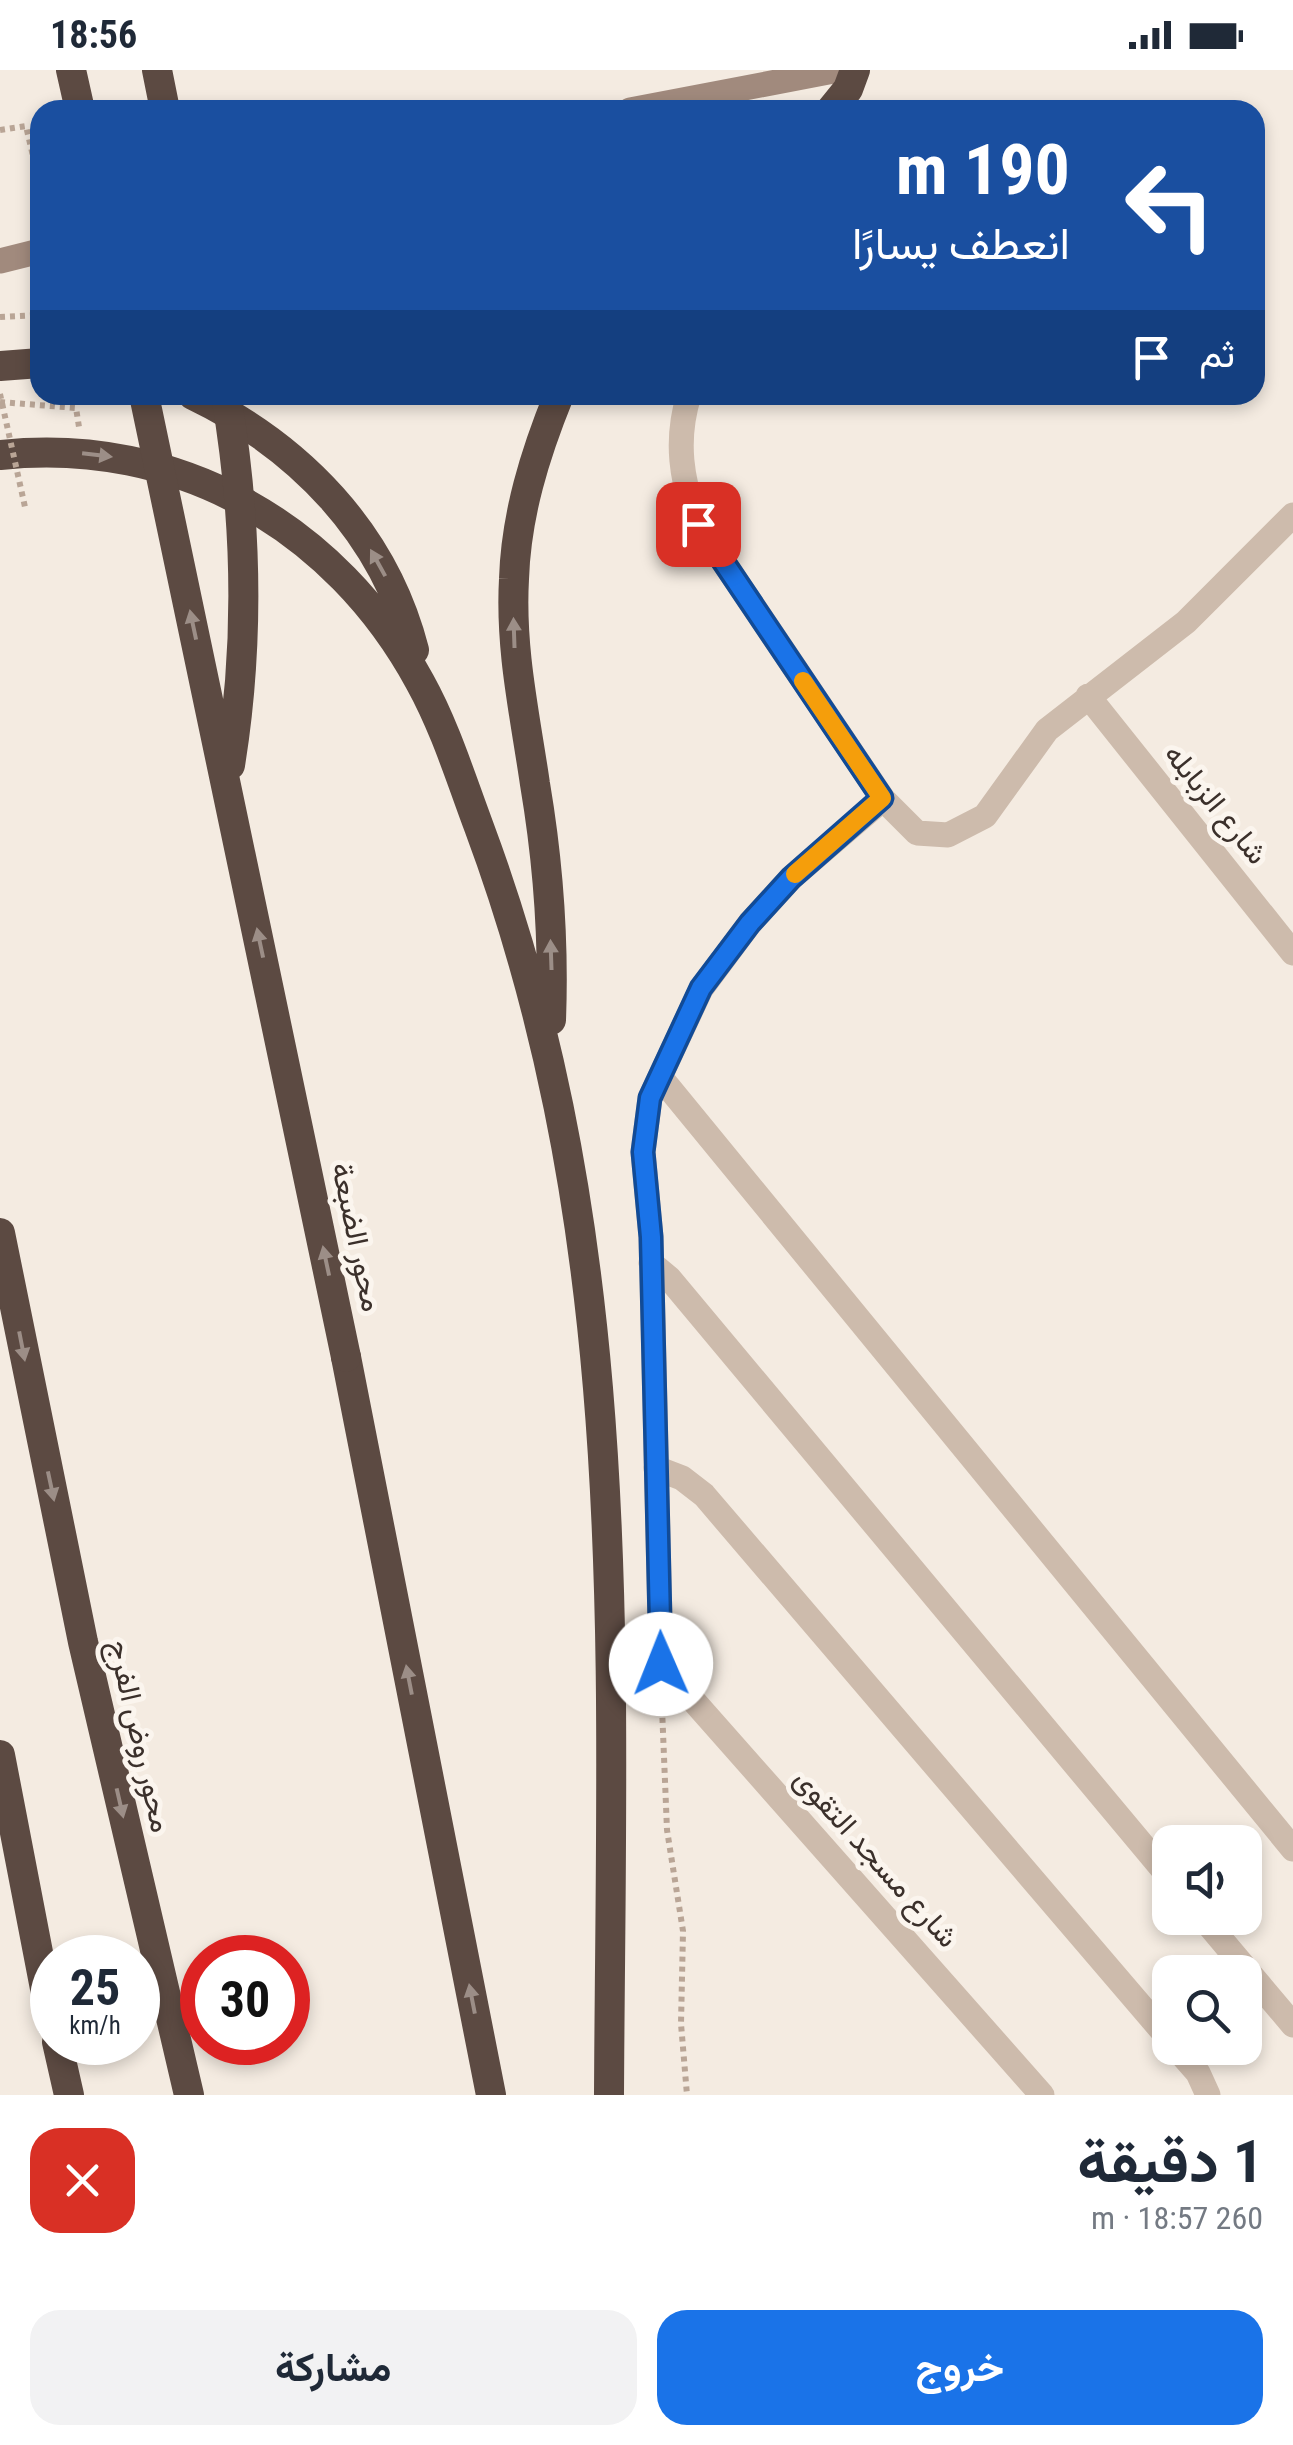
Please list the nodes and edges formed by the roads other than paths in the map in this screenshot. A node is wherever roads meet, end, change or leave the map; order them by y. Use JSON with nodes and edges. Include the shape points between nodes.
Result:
{"nodes":[{"id":1,"x":72,"y":70,"type":"edge"},
{"id":2,"x":156,"y":70,"type":"edge"},
{"id":3,"x":845,"y":90,"type":"edge"},
{"id":4,"x":78,"y":100,"type":"edge"},
{"id":5,"x":163,"y":100,"type":"edge"},
{"id":6,"x":738,"y":100,"type":"edge"},
{"id":7,"x":30,"y":254,"type":"edge"},
{"id":8,"x":0,"y":261,"type":"edge"},
{"id":9,"x":30,"y":364,"type":"edge"},
{"id":10,"x":0,"y":366,"type":"edge"},
{"id":11,"x":146,"y":405,"type":"edge"},
{"id":12,"x":211,"y":405,"type":"edge"},
{"id":13,"x":227,"y":405,"type":"edge"},
{"id":14,"x":555,"y":405,"type":"edge"},
{"id":15,"x":688,"y":405,"type":"edge"},
{"id":16,"x":0,"y":455,"type":"edge"},
{"id":17,"x":1293,"y":516,"type":"edge"},
{"id":18,"x":423,"y":687,"type":"junction"},
{"id":19,"x":1088,"y":696,"type":"junction"},
{"id":20,"x":227,"y":783,"type":"junction"},
{"id":21,"x":882,"y":798,"type":"junction"},
{"id":22,"x":1293,"y":952,"type":"edge"},
{"id":23,"x":550,"y":1052,"type":"junction"},
{"id":24,"x":662,"y":1078,"type":"junction"},
{"id":25,"x":0,"y":1233,"type":"edge"},
{"id":26,"x":651,"y":1262,"type":"junction"},
{"id":27,"x":656,"y":1468,"type":"junction"},
{"id":28,"x":0,"y":1755,"type":"edge"},
{"id":29,"x":1293,"y":1849,"type":"edge"},
{"id":30,"x":1152,"y":1856,"type":"edge"},
{"id":31,"x":35,"y":1935,"type":"edge"},
{"id":32,"x":1217,"y":1935,"type":"edge"},
{"id":33,"x":1152,"y":2019,"type":"edge"},
{"id":34,"x":1293,"y":2025,"type":"edge"},
{"id":35,"x":62,"y":2065,"type":"edge"},
{"id":36,"x":1192,"y":2065,"type":"edge"},
{"id":37,"x":69,"y":2095,"type":"edge"},
{"id":38,"x":189,"y":2095,"type":"edge"},
{"id":39,"x":491,"y":2095,"type":"edge"},
{"id":40,"x":609,"y":2095,"type":"edge"},
{"id":41,"x":1042,"y":2095,"type":"edge"},
{"id":42,"x":1208,"y":2095,"type":"edge"}],
"edges":[{"from":1,"to":4,"type":"highway"},
{"from":2,"to":5,"type":"highway"},
{"from":3,"to":6,"type":"street"},
{"from":7,"to":8,"type":"street"},
{"from":9,"to":10,"type":"highway"},
{"from":20,"to":11,"type":"highway","name":"محور الضبعة","one_way":true,"bridge":true},
{"from":18,"to":12,"type":"highway","one_way":true,"via":[[398,603],[348,516],[299,462]]},
{"from":13,"to":20,"type":"highway","bridge":true,"via":[[245,589]]},
{"from":23,"to":14,"type":"highway","one_way":true,"via":[[548,901],[516,671],[513,592],[528,484]]},
{"from":15,"to":21,"type":"street","via":[[682,475],[698,524]]},
{"from":16,"to":18,"type":"highway","one_way":true,"via":[[52,451],[126,458],[246,501],[348,580]]},
{"from":17,"to":19,"type":"street","via":[[1186,622]]},
{"from":18,"to":23,"type":"highway","via":[[494,867]]},
{"from":19,"to":21,"type":"street","via":[[1047,730],[986,816],[948,836],[918,833]]},
{"from":19,"to":22,"type":"street","name":"شارع الزبابله"},
{"from":39,"to":20,"type":"highway","name":"محور الضبعة","one_way":true,"bridge":true},
{"from":21,"to":24,"type":"street","via":[[750,923],[701,988]]},
{"from":23,"to":40,"type":"highway","via":[[582,1232],[603,1410],[611,1594]]},
{"from":24,"to":26,"type":"street","via":[[650,1098],[643,1152]]},
{"from":24,"to":29,"type":"street"},
{"from":25,"to":38,"type":"highway","name":"محور روض الفرج","one_way":true,"via":[[105,1739]]},
{"from":26,"to":27,"type":"street"},
{"from":26,"to":30,"type":"street"},
{"from":27,"to":33,"type":"street","via":[[704,1495]]},
{"from":27,"to":41,"type":"street","name":"شارع مسجد التقوى","via":[[661,1664]]},
{"from":28,"to":31,"type":"highway"},
{"from":32,"to":34,"type":"street"},
{"from":35,"to":37,"type":"highway"},
{"from":36,"to":42,"type":"street"}]}
